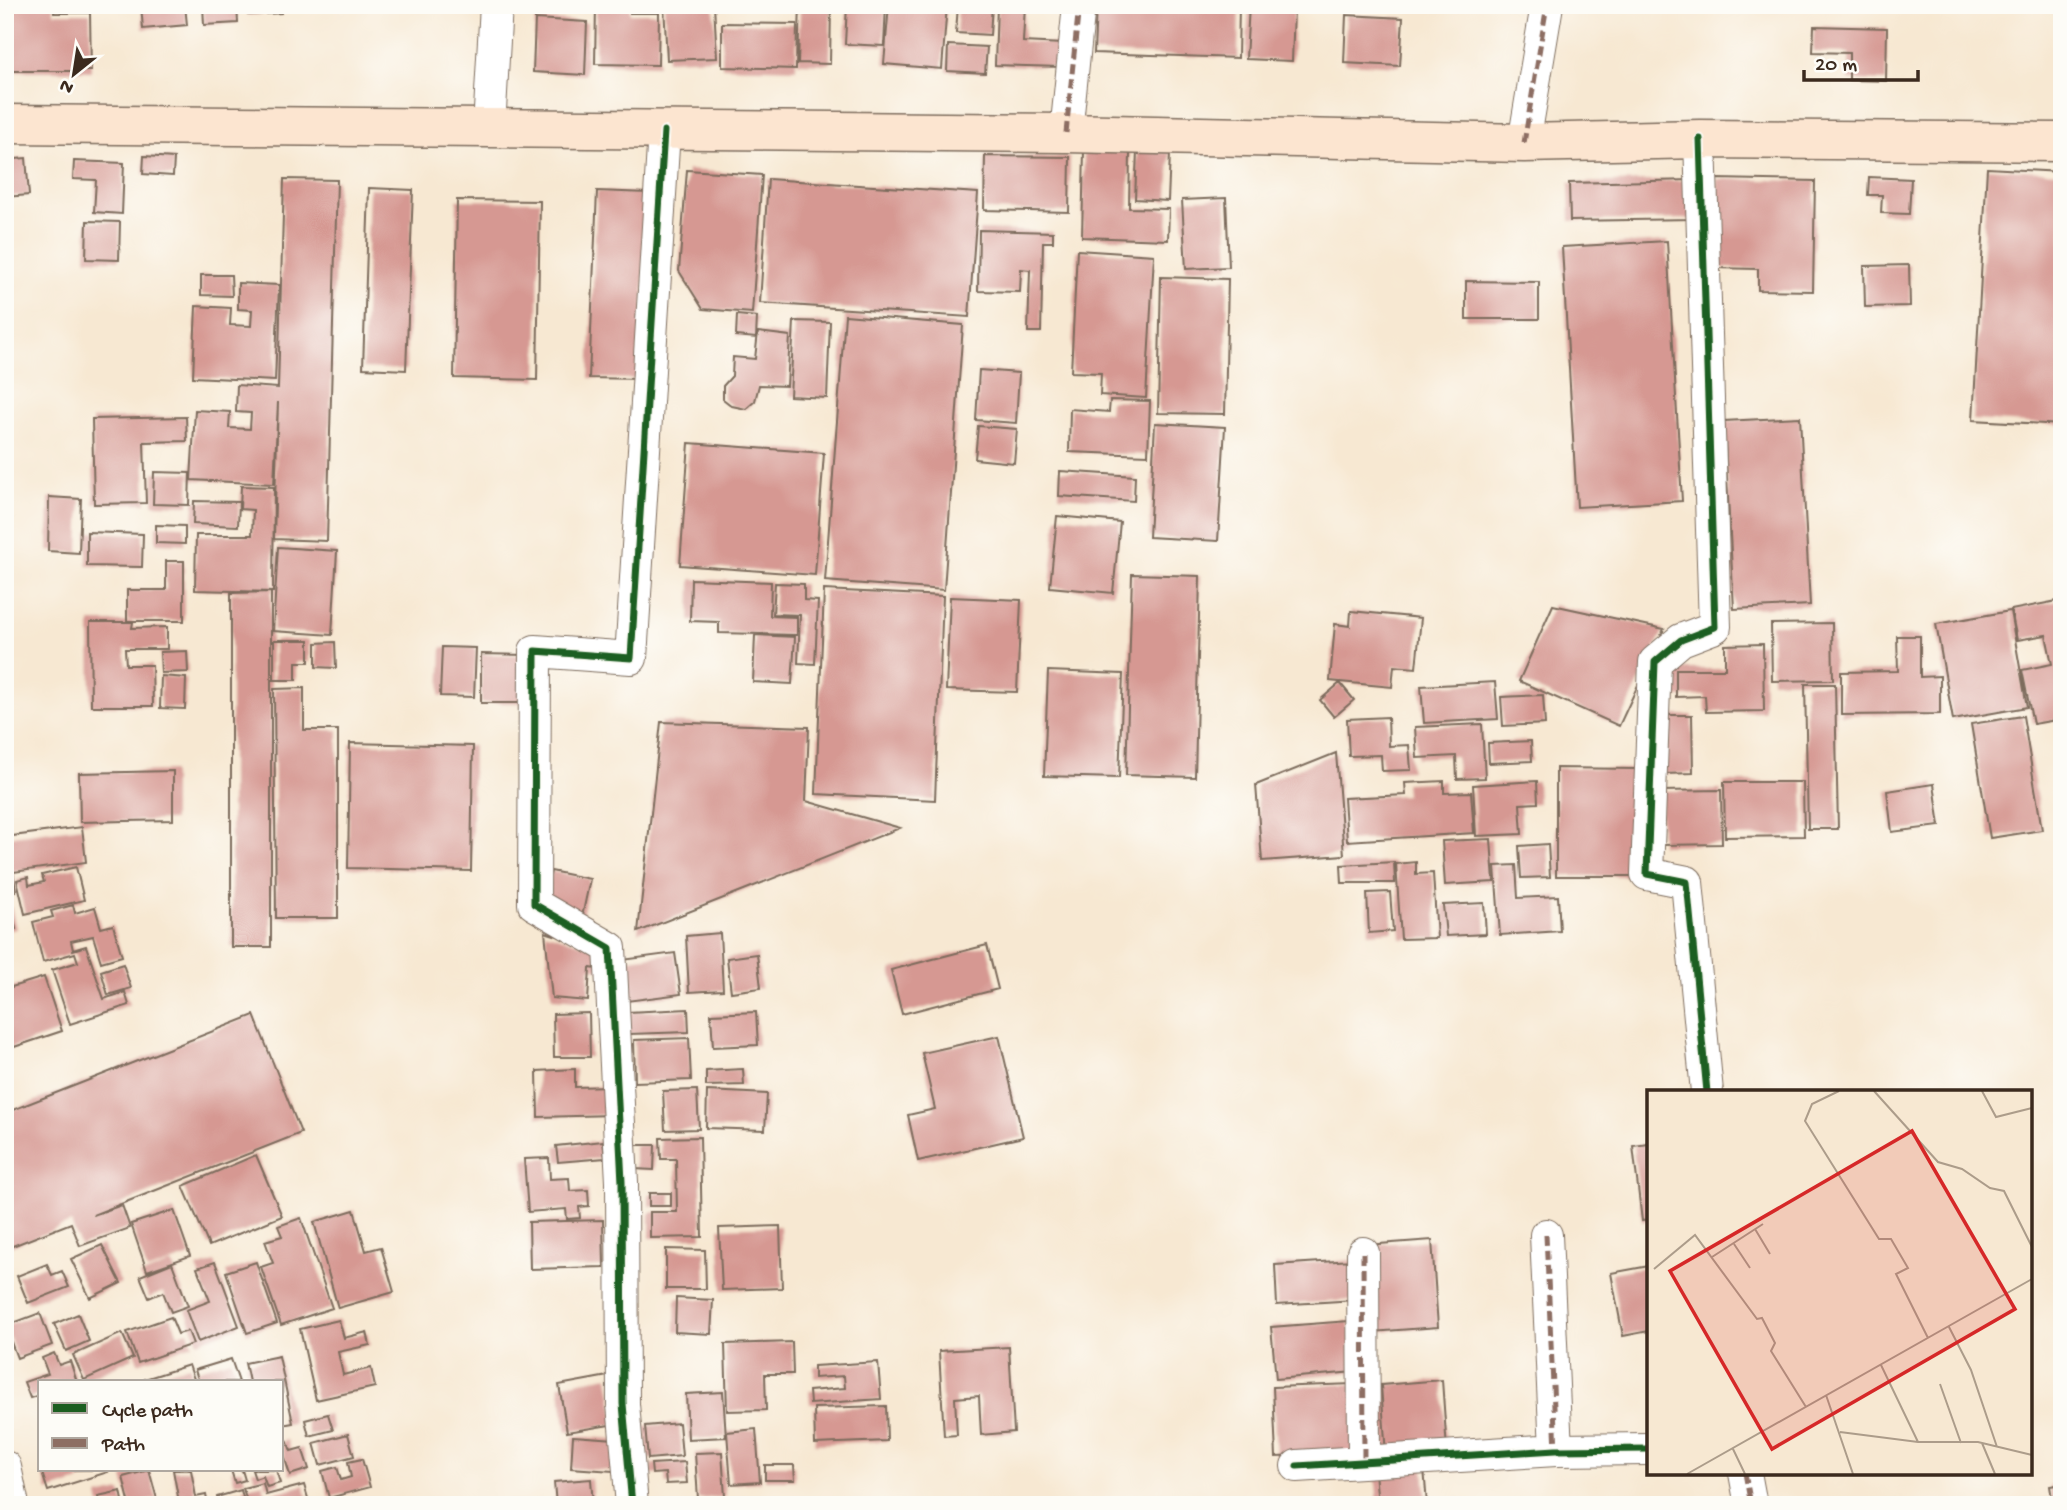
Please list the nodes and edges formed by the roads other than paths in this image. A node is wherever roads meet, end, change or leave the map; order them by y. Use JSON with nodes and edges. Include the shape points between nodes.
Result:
{"nodes":[{"id":1,"x":496,"y":5,"type":"edge"},
{"id":2,"x":1079,"y":5,"type":"edge"},
{"id":3,"x":1547,"y":5,"type":"edge"},
{"id":4,"x":5,"y":124,"type":"edge"},
{"id":5,"x":489,"y":128,"type":"junction"},
{"id":6,"x":664,"y":131,"type":"junction"},
{"id":7,"x":1066,"y":133,"type":"junction"},
{"id":8,"x":1700,"y":139,"type":"junction"},
{"id":9,"x":2062,"y":142,"type":"edge"},
{"id":10,"x":1524,"y":143,"type":"junction"},
{"id":11,"x":1707,"y":1090,"type":"edge"},
{"id":12,"x":1546,"y":1235,"type":"dead end"},
{"id":13,"x":1363,"y":1254,"type":"dead end"},
{"id":14,"x":1647,"y":1449,"type":"edge"},
{"id":15,"x":1556,"y":1450,"type":"junction"},
{"id":16,"x":1364,"y":1461,"type":"junction"},
{"id":17,"x":1297,"y":1466,"type":"dead end"},
{"id":18,"x":5,"y":1467,"type":"edge"},
{"id":19,"x":1745,"y":1475,"type":"edge"},
{"id":20,"x":13,"y":1505,"type":"edge"},
{"id":21,"x":632,"y":1505,"type":"edge"},
{"id":22,"x":1751,"y":1505,"type":"edge"}],
"edges":[{"from":1,"to":5,"type":"street"},
{"from":2,"to":7,"type":"street"},
{"from":3,"to":10,"type":"street"},
{"from":4,"to":5,"type":"main road"},
{"from":5,"to":6,"type":"main road"},
{"from":6,"to":7,"type":"main road"},
{"from":6,"to":21,"type":"street","via":[[631,658],[535,651],[534,904],[610,948],[622,1182],[623,1404]]},
{"from":7,"to":10,"type":"main road"},
{"from":8,"to":9,"type":"main road"},
{"from":8,"to":10,"type":"main road"},
{"from":8,"to":11,"type":"street","via":[[1715,627],[1681,640],[1656,662],[1647,873],[1688,882]]},
{"from":12,"to":15,"type":"street"},
{"from":13,"to":16,"type":"street"},
{"from":14,"to":15,"type":"street"},
{"from":15,"to":16,"type":"street"},
{"from":16,"to":17,"type":"street"},
{"from":18,"to":20,"type":"street"},
{"from":19,"to":22,"type":"street"}]}
